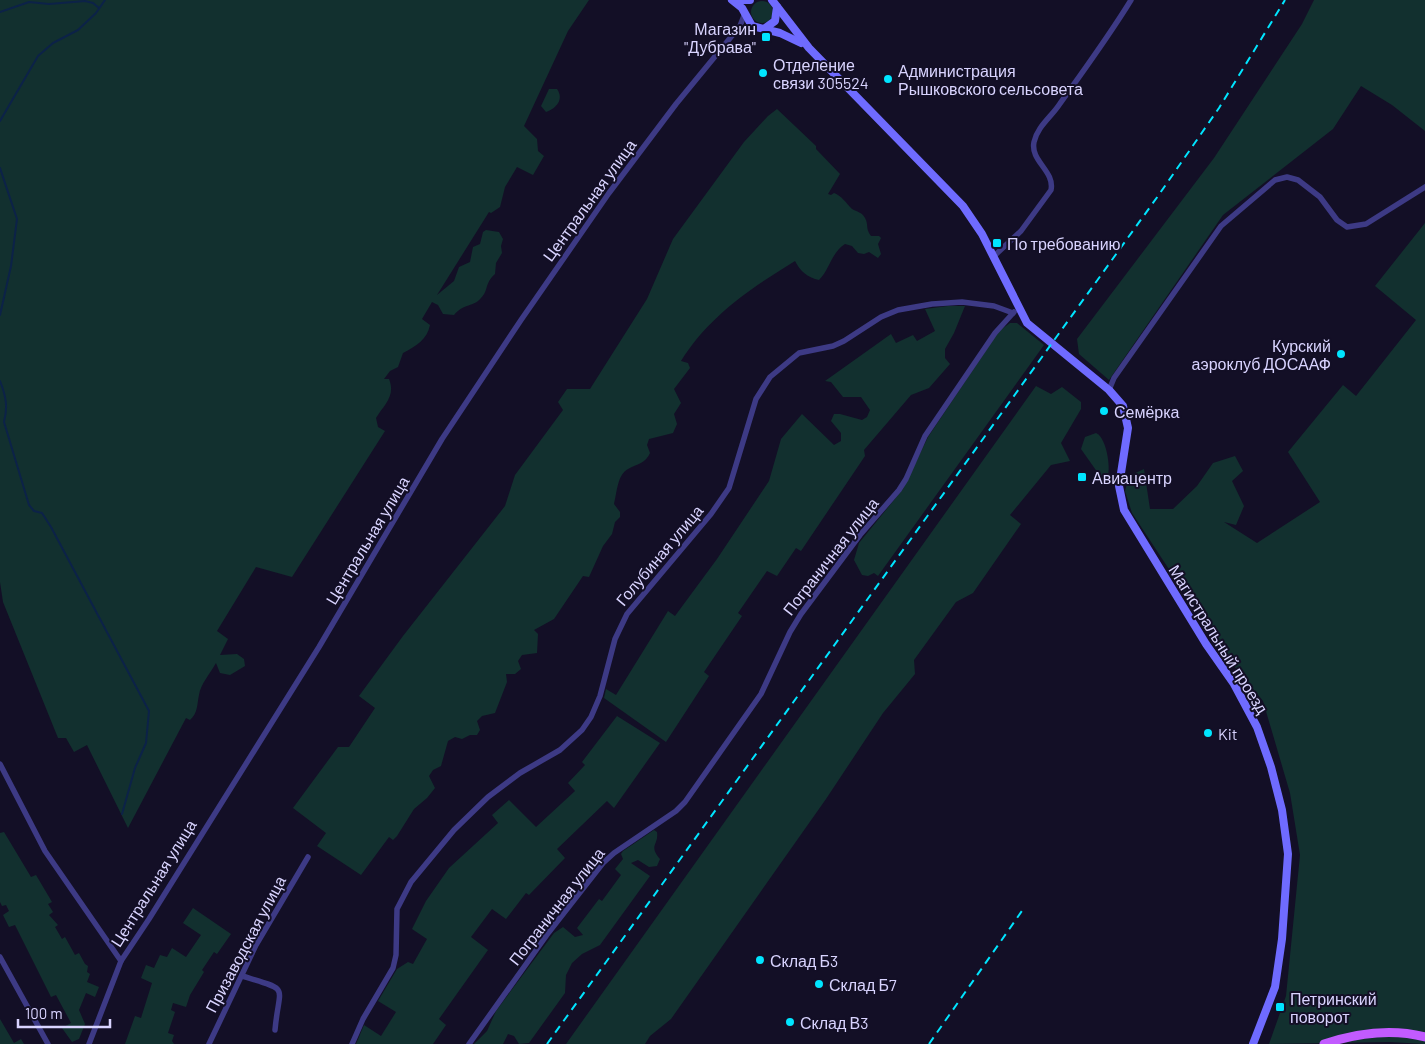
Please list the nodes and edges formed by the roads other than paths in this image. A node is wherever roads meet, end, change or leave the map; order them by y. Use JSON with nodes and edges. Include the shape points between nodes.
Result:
{"nodes":[{"id":1,"x":734,"y":0,"type":"edge"},
{"id":2,"x":751,"y":0,"type":"edge"},
{"id":3,"x":1131,"y":0,"type":"edge"},
{"id":4,"x":774,"y":2,"type":"edge"},
{"id":5,"x":745,"y":13,"type":"junction"},
{"id":6,"x":752,"y":26,"type":"junction"},
{"id":7,"x":762,"y":29,"type":"junction"},
{"id":8,"x":736,"y":30,"type":"junction"},
{"id":9,"x":809,"y":48,"type":"junction"},
{"id":10,"x":1425,"y":186,"type":"edge"},
{"id":11,"x":994,"y":256,"type":"junction"},
{"id":12,"x":1016,"y":311,"type":"junction"},
{"id":13,"x":1109,"y":390,"type":"junction"},
{"id":14,"x":0,"y":764,"type":"edge"},
{"id":15,"x":308,"y":857,"type":"dead end"},
{"id":16,"x":0,"y":957,"type":"edge"},
{"id":17,"x":121,"y":961,"type":"junction"},
{"id":18,"x":242,"y":976,"type":"junction"},
{"id":19,"x":276,"y":1030,"type":"dead end"},
{"id":20,"x":1425,"y":1037,"type":"edge"},
{"id":21,"x":48,"y":1044,"type":"edge"},
{"id":22,"x":89,"y":1044,"type":"edge"},
{"id":23,"x":209,"y":1044,"type":"edge"},
{"id":24,"x":352,"y":1044,"type":"edge"},
{"id":25,"x":469,"y":1044,"type":"edge"},
{"id":26,"x":1253,"y":1044,"type":"edge"},
{"id":27,"x":1324,"y":1044,"type":"edge"}],
"edges":[{"from":1,"to":2,"type":"main road"},
{"from":1,"to":5,"type":"main road"},
{"from":2,"to":5,"type":"main road"},
{"from":3,"to":11,"type":"street","via":[[1106,41],[1035,134],[1034,152],[1050,177],[1051,190],[1031,218]]},
{"from":4,"to":7,"type":"main road","via":[[775,21]]},
{"from":4,"to":9,"type":"main road"},
{"from":5,"to":6,"type":"main road"},
{"from":5,"to":8,"type":"street","name":"Центральная улица"},
{"from":6,"to":7,"type":"main road"},
{"from":6,"to":8,"type":"street","via":[[744,25]]},
{"from":7,"to":9,"type":"main road","via":[[793,38]]},
{"from":8,"to":17,"type":"street","name":"Центральная улица","via":[[609,193],[521,320],[453,423],[319,647]]},
{"from":9,"to":11,"type":"main road","name":"Магистральный проезд","via":[[953,194],[973,218]]},
{"from":10,"to":13,"type":"street","via":[[1366,224],[1348,227],[1337,220],[1320,197],[1298,180],[1287,177],[1275,180],[1221,226],[1114,378]]},
{"from":11,"to":12,"type":"main road","name":"Магистральный проезд"},
{"from":12,"to":13,"type":"main road","name":"Магистральный проезд","via":[[1031,328]]},
{"from":12,"to":24,"type":"street","name":"Голубиная улица","via":[[962,302],[898,310],[833,346],[798,353],[770,377],[756,399],[729,488],[711,514],[626,614],[615,640],[600,696],[582,730],[560,750],[504,784],[482,802],[447,837],[411,882],[397,909],[393,968]]},
{"from":12,"to":25,"type":"street","name":"Пограничная улица","via":[[995,333],[925,436],[899,490],[860,535],[801,614],[761,694],[685,802],[603,863]]},
{"from":13,"to":26,"type":"main road","name":"Магистральный проезд","via":[[1123,406],[1127,420],[1128,441],[1120,486],[1124,510],[1234,684],[1257,727],[1282,810],[1288,854],[1282,939],[1275,987]]},
{"from":14,"to":17,"type":"street","via":[[45,851]]},
{"from":15,"to":18,"type":"street","name":"Призаводская улица"},
{"from":16,"to":21,"type":"street"},
{"from":17,"to":22,"type":"street","name":"Центральная улица"},
{"from":18,"to":19,"type":"street","via":[[273,985],[279,990]]},
{"from":18,"to":23,"type":"street","name":"Призаводская улица"},
{"from":20,"to":27,"type":"main road","via":[[1369,1033]]}]}
